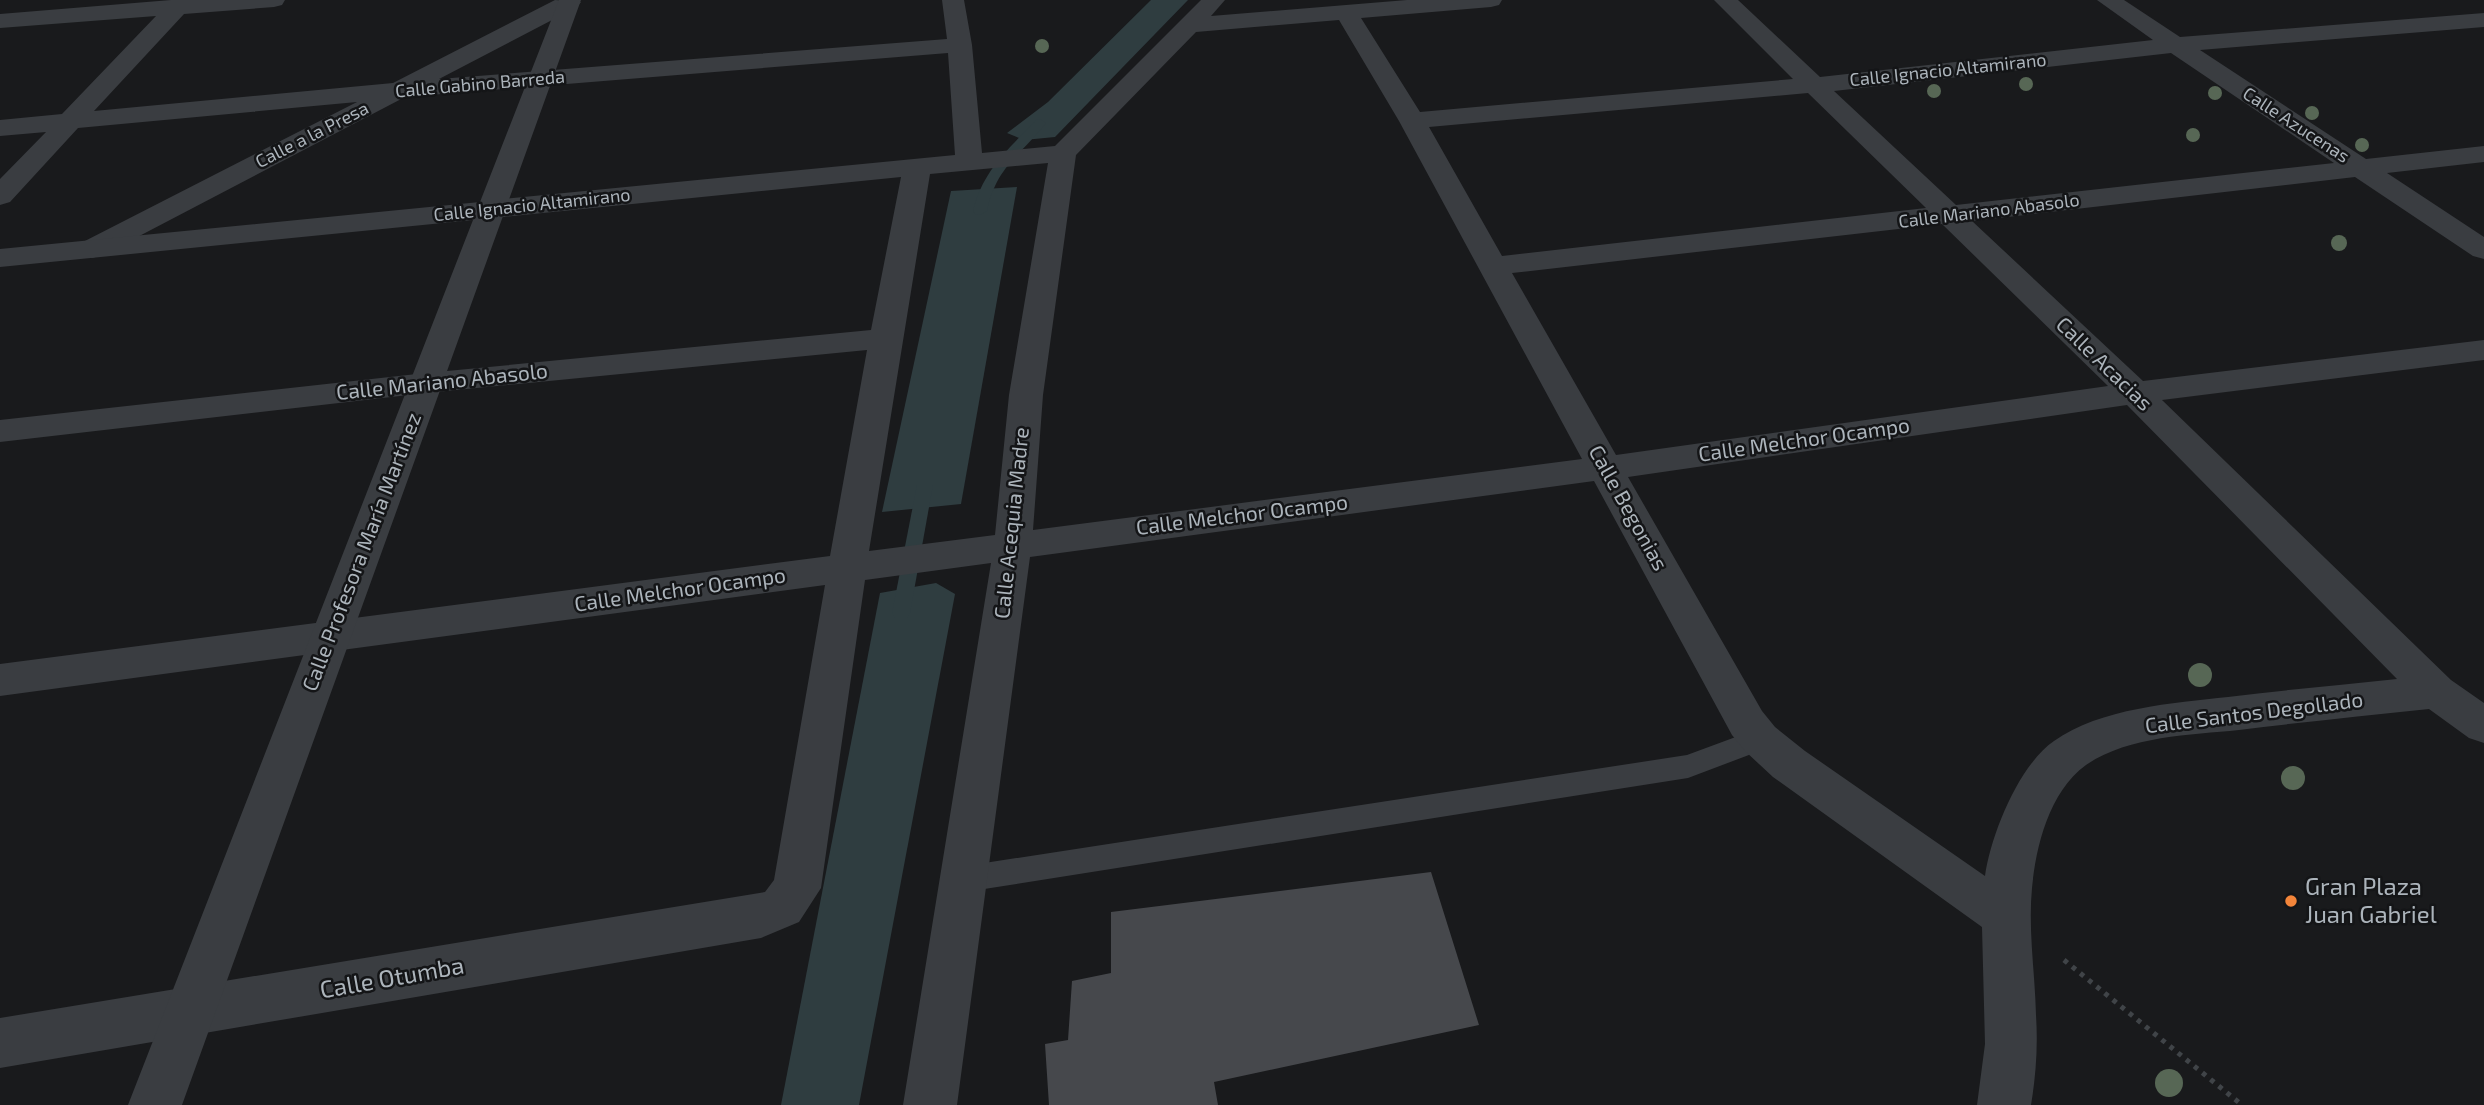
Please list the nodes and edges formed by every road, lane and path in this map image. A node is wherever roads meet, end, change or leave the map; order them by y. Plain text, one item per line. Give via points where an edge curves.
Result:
1 (274, 0) edge
2 (953, 0) edge
3 (1491, 0) edge
4 (1725, 0) edge
5 (2108, 0) edge
6 (569, 1) edge
7 (181, 4) edge
8 (1201, 12) edge
9 (1346, 12) junction
10 (2484, 20) edge
11 (0, 21) edge
12 (960, 45) junction
13 (2176, 46) junction
14 (541, 79) junction
15 (1816, 85) junction
16 (399, 90) junction
17 (1412, 121) junction
18 (71, 122) junction
19 (0, 128) edge
20 (1051, 154) junction
21 (2484, 154) edge
22 (978, 161) junction
23 (918, 167) junction
24 (2360, 167) junction
25 (0, 196) edge
26 (493, 209) junction
27 (1951, 215) junction
28 (92, 249) junction
29 (2484, 250) edge
30 (0, 258) edge
31 (1494, 266) junction
32 (884, 340) junction
33 (2484, 350) edge
34 (426, 383) junction
35 (2135, 393) junction
36 (0, 431) edge
37 (1605, 468) junction
38 (1013, 545) junction
39 (860, 566) junction
40 (330, 637) junction
41 (0, 680) edge
42 (2435, 692) junction
43 (2484, 726) edge
44 (1760, 739) junction
45 (965, 879) junction
46 (2006, 917) junction
47 (189, 1013) junction
48 (0, 1043) edge
49 (155, 1105) edge
50 (930, 1105) edge
51 (2004, 1105) edge
52 (2242, 1105) edge

1 - 7 street
2 - 12 street
3 - 9 street
4 - 15 street, Calle Acacias
5 - 13 street, Calle Azucenas
6 - 14 street, Calle Profesora María Martínez
6 - 16 street, Calle a la Presa
7 - 11 street
7 - 18 street
8 - 9 street
8 - 20 street
9 - 17 street, Calle Begonias
10 - 13 street, Calle Ignacio Altamirano
12 - 14 street, Calle Gabino Barreda
12 - 22 street
13 - 15 street, Calle Ignacio Altamirano
13 - 24 street, Calle Azucenas
14 - 16 street, Calle Gabino Barreda
14 - 26 street, Calle Profesora María Martínez
15 - 17 street, Calle Ignacio Altamirano
15 - 27 street, Calle Acacias
16 - 18 street, Calle Gabino Barreda
16 - 28 street, Calle a la Presa
17 - 31 street, Calle Begonias
18 - 19 street, Calle Gabino Barreda
18 - 25 street
20 - 22 street, Calle Ignacio Altamirano
20 - 38 street, Calle Acequia Madre
21 - 24 street, Calle Mariano Abasolo
22 - 23 street, Calle Ignacio Altamirano
23 - 26 street, Calle Ignacio Altamirano
23 - 32 street
24 - 27 street, Calle Mariano Abasolo
24 - 29 street, Calle Azucenas
26 - 28 street, Calle Ignacio Altamirano
26 - 34 street, Calle Profesora María Martínez
27 - 31 street, Calle Mariano Abasolo
27 - 35 street, Calle Acacias
28 - 30 street, Calle Ignacio Altamirano
31 - 37 street, Calle Begonias
32 - 34 street, Calle Mariano Abasolo
32 - 39 street
33 - 35 street, Calle Melchor Ocampo
34 - 36 street, Calle Mariano Abasolo
34 - 40 street, Calle Profesora María Martínez
35 - 37 street, Calle Melchor Ocampo
35 - 42 street, Calle Acacias
37 - 38 street, Calle Melchor Ocampo
37 - 44 street, Calle Begonias via 1746,723
38 - 39 street, Calle Melchor Ocampo
38 - 45 street, Calle Acequia Madre
39 - 40 street, Calle Melchor Ocampo
39 - 47 street, Calle Otumba via 797,888 782,907 761,916
40 - 41 street, Calle Melchor Ocampo
40 - 47 street, Calle Profesora María Martínez
42 - 43 street, Calle Acacias
42 - 46 street, Calle Santos Degollado via 2149,724 2102,737 2069,753 2049,775 2026,818 2011,862
44 - 45 lane via 1688,766
44 - 46 street, Calle Begonias via 1836,799
45 - 50 street, Calle Acequia Madre
46 - 51 street, Calle Santos Degollado via 2011,1078
46 - 52 path
47 - 48 street, Calle Otumba
47 - 49 street, Calle Profesora María Martínez

